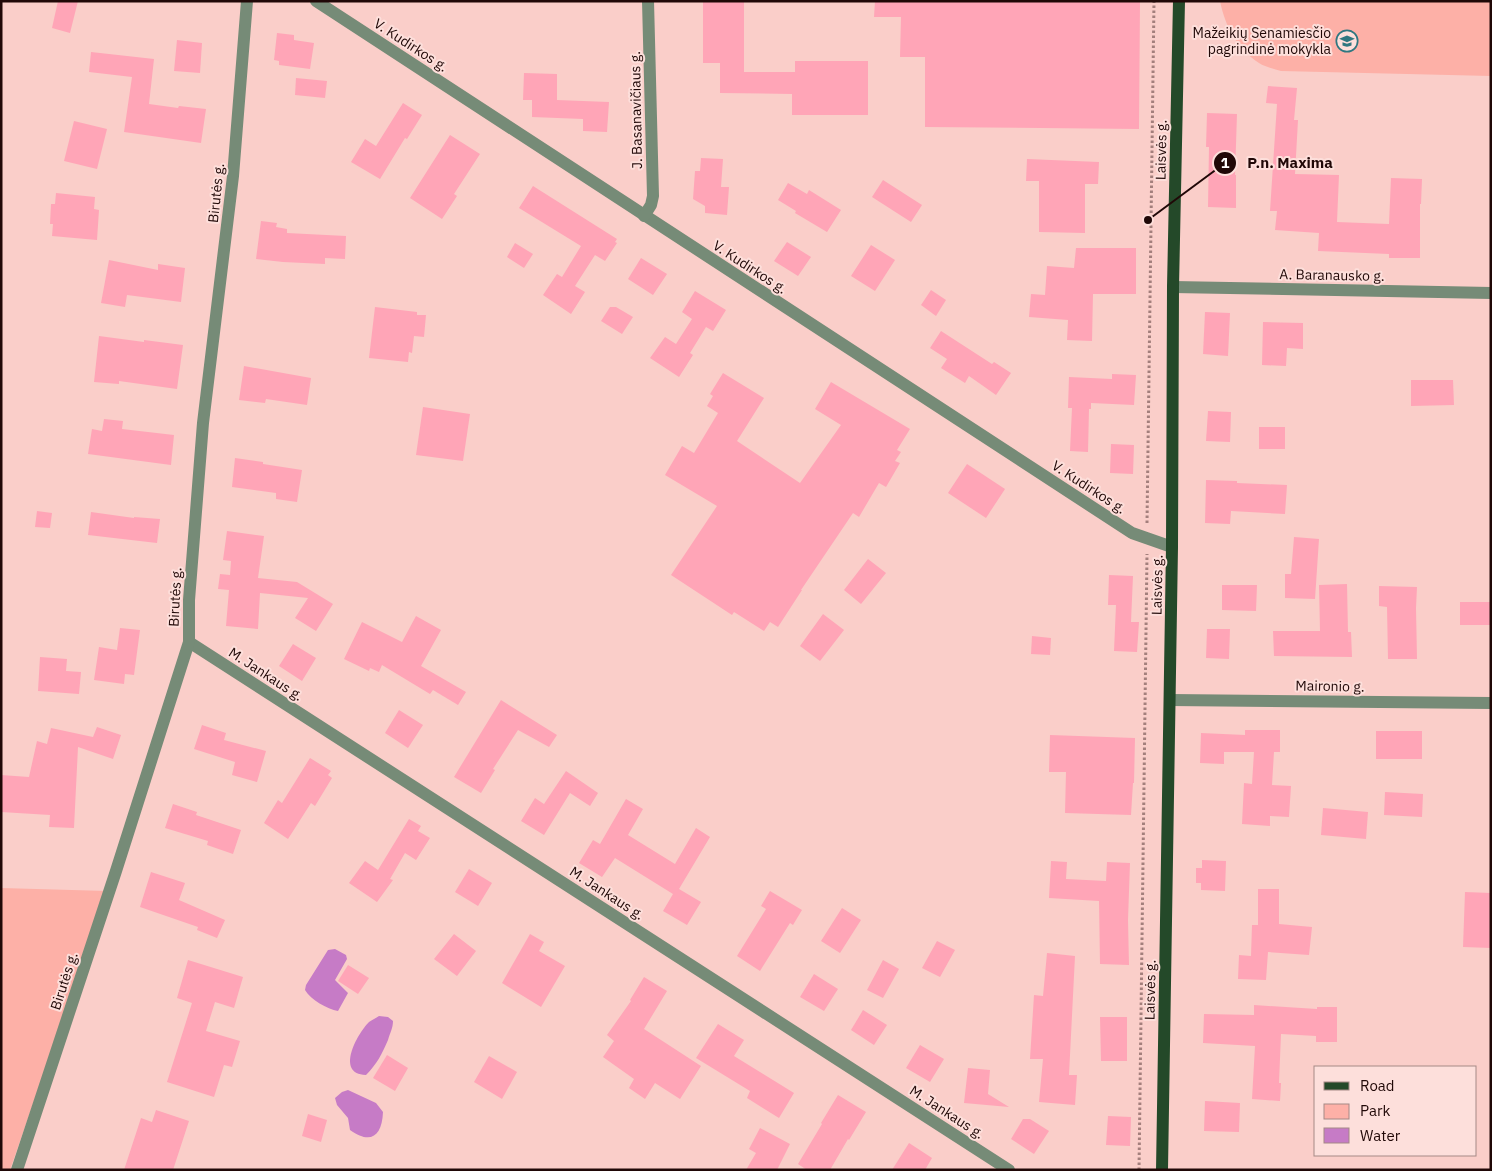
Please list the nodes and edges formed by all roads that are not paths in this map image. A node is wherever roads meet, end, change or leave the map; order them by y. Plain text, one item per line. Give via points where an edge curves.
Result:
1 (247, 1) edge
2 (316, 1) edge
3 (648, 1) edge
4 (1178, 1) edge
5 (644, 216) junction
6 (1173, 287) junction
7 (1491, 293) edge
8 (1172, 547) junction
9 (189, 642) junction
10 (1170, 700) junction
11 (1491, 703) edge
12 (17, 1170) edge
13 (1009, 1170) edge
14 (1162, 1170) edge

1 - 9 street, Birutės g. via 233,176 203,423 189,600
2 - 5 street, V. Kudirkos g.
3 - 5 street, J. Basanavičiaus g. via 653,196
4 - 6 main road, Laisvės g.
5 - 8 street, V. Kudirkos g. via 1132,533
6 - 7 street, A. Baranausko g.
6 - 8 main road, Laisvės g.
8 - 10 main road, Laisvės g.
9 - 12 street, Birutės g.
9 - 13 street, M. Jankaus g.
10 - 11 street, Maironio g.
10 - 14 main road, Laisvės g.

